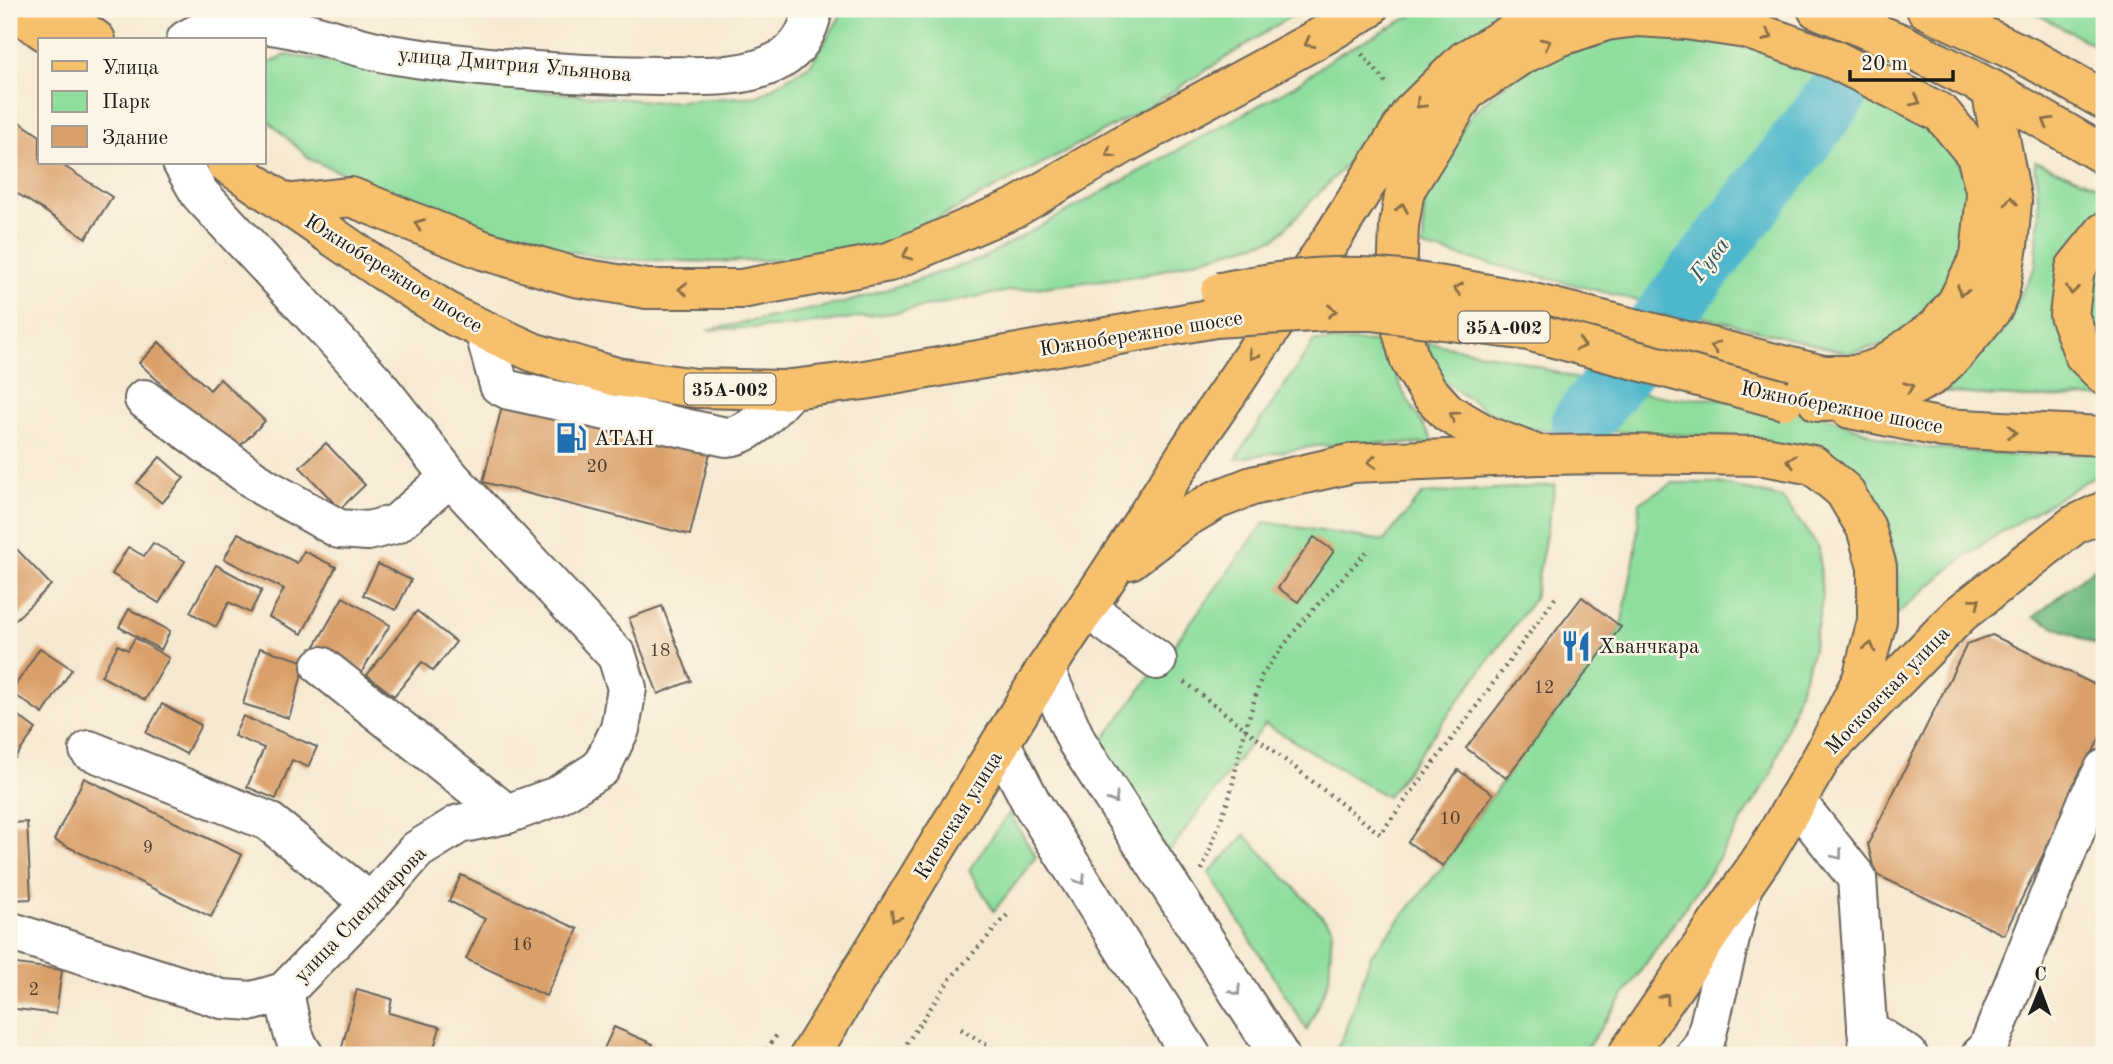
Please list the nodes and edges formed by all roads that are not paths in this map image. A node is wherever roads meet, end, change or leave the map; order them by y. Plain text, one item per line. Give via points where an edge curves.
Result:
1 (13, 9) edge
2 (52, 9) edge
3 (813, 9) edge
4 (1368, 9) edge
5 (1555, 9) edge
6 (1817, 9) edge
7 (1926, 9) edge
8 (54, 38) edge
9 (93, 38) edge
10 (190, 38) edge
11 (1991, 89) junction
12 (2104, 100) edge
13 (2104, 155) edge
14 (266, 161) edge
15 (228, 164) edge
16 (191, 178) edge
17 (302, 201) junction
18 (2104, 232) edge
19 (1218, 305) junction
20 (2104, 374) edge
21 (1809, 392) junction
22 (145, 399) dead end
23 (2104, 436) edge
24 (1538, 454) junction
25 (450, 477) junction
26 (2104, 511) edge
27 (1108, 576) junction
28 (1087, 608) junction
29 (1157, 660) road end
30 (321, 666) dead end
31 (1045, 670) junction
32 (1001, 744) junction
33 (89, 750) dead end
34 (1824, 754) junction
35 (2104, 769) edge
36 (1796, 801) junction
37 (2096, 805) edge
38 (507, 814) junction
39 (1742, 887) junction
40 (371, 903) junction
41 (9, 931) edge
42 (284, 992) junction
43 (1868, 1042) edge
44 (304, 1055) edge
45 (810, 1055) edge
46 (1191, 1055) edge
47 (1279, 1055) edge
48 (1627, 1055) edge
49 (1696, 1055) edge
50 (1908, 1055) edge
51 (1981, 1055) edge

1 - 8 main road
2 - 9 main road
3 - 10 street, улица Дмитрия Ульянова via 797,47 781,60 754,71 709,76 582,74 472,65 393,54 312,32 244,22 220,24
4 -> 17 main road, Южнобережное шоссе via 1015,208 889,262 741,289 647,289 575,277 482,250 351,197
5 -> 27 main road, Киевская улица via 1465,60 1411,113
6 - 11 main road via 1900,43
7 - 12 main road via 2030,58
13 -> 11 main road
21 -> 11 main road via 1864,401 1907,389 1932,376 1994,307 2012,202
14 - 17 main road, Южнобережное шоссе
15 - 17 main road, Южнобережное шоссе
16 - 17 street
16 - 25 street, улица Спендиарова via 374,381
17 - 19 main road, Южнобережное шоссе / 35А-002 via 373,240 458,297 536,331 698,368 795,369 878,360
17 - 19 main road, Южнобережное шоссе / 35А-002 via 393,277 456,317 535,353 616,377 696,388 791,389 865,380
18 -> 20 main road via 2075,268 2069,315 2084,355
19 -> 21 main road, Южнобережное шоссе / 35А-002, bridge via 1372,311 1515,329
21 -> 19 main road, Южнобережное шоссе / 35А-002, bridge via 1781,363 1428,283 1335,277 1280,281
21 -> 23 main road, Южнобережное шоссе via 1943,428
24 -> 21 main road via 1486,435 1448,414 1422,381 1410,361 1396,308 1399,226 1405,190 1465,92 1518,57 1606,21 1674,19 1746,29 1833,59 1941,114 1976,155 1986,194 1980,256 1958,302 1937,327 1881,367
22 - 25 street via 264,487 339,529 368,531 396,524
24 -> 27 main road via 1353,463 1252,486 1185,518
34 -> 24 main road via 1862,679 1877,621 1877,568 1866,528 1844,491 1813,465 1764,456
25 - 38 street, улица Спендиарова via 617,656 627,688 620,729 601,768 557,796
34 -> 26 main road, Московская улица via 1960,614 2074,525
27 - 28 main road, Киевская улица
28 - 29 street
28 - 31 main road, Киевская улица
30 - 38 street
31 - 32 main road, Киевская улица
31 -> 47 street via 1077,742
32 -> 45 main road, Киевская улица
32 -> 46 street via 1031,802
33 - 40 street via 268,821
34 - 36 main road, Московская улица
35 - 37 street
36 - 39 main road, Московская улица
36 -> 43 street via 1857,878
37 - 51 street
38 - 40 street, улица Спендиарова via 459,824 417,850
48 -> 39 main road, Московская улица
39 - 49 street via 1704,1042
40 - 42 street, улица Спендиарова
41 - 42 street, улица Спендиарова via 222,999 253,1000
42 - 44 street
43 - 50 street

